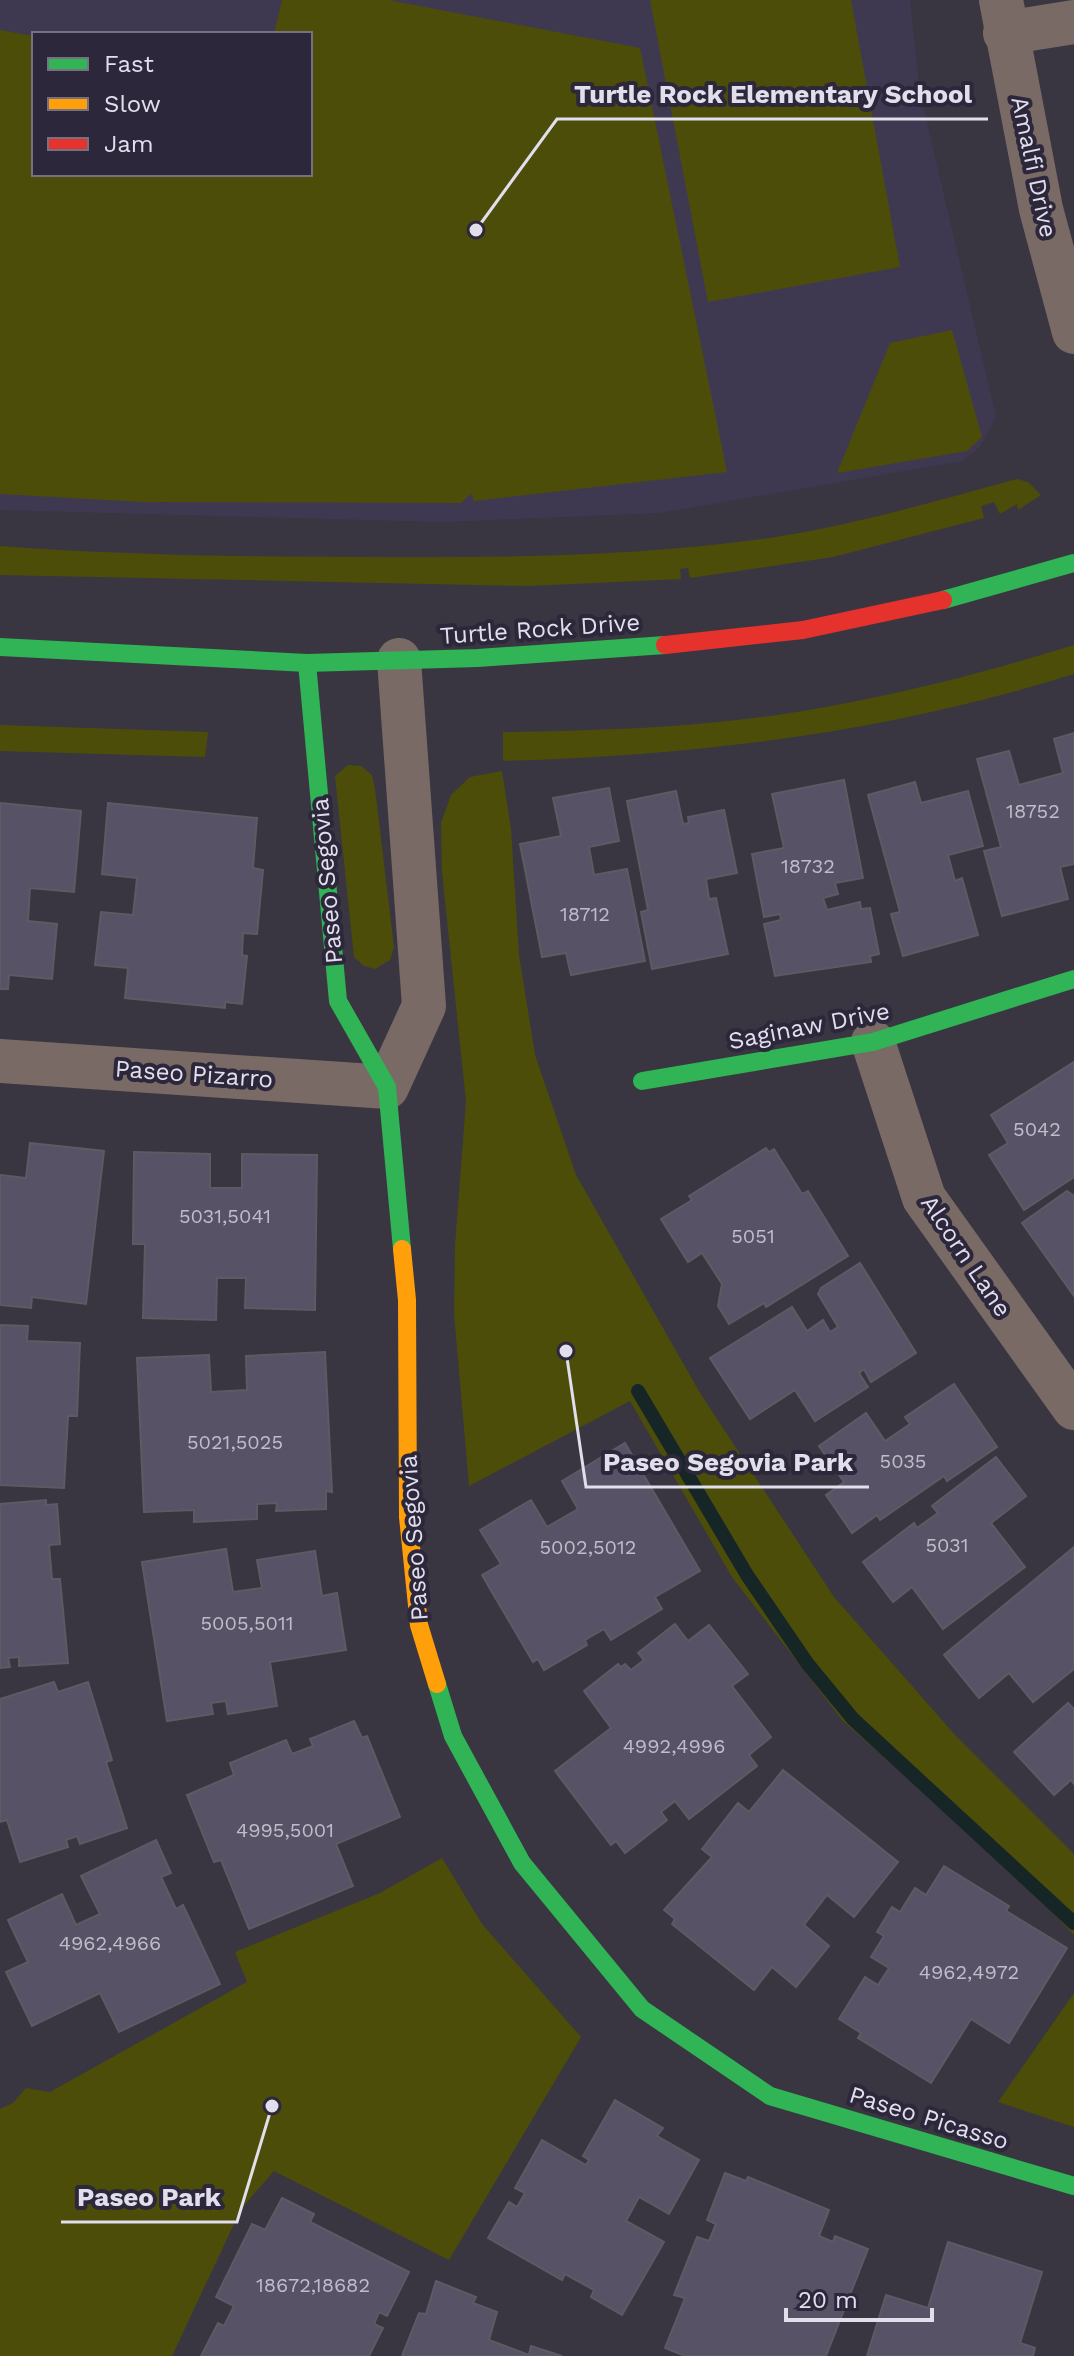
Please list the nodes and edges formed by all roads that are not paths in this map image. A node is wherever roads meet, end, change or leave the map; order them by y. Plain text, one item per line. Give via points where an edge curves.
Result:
1 (1003, 17) edge
2 (1074, 22) edge
3 (1074, 332) edge
4 (1074, 563) edge
5 (0, 647) edge
6 (399, 660) junction
7 (307, 663) junction
8 (1074, 979) edge
9 (873, 1042) junction
10 (0, 1061) edge
11 (642, 1081) dead end
12 (387, 1087) junction
13 (1074, 1408) edge
14 (770, 2096) joint
15 (1074, 2186) edge

1 - 2 street
1 - 3 street, Amalfi Drive via 1041,209
4 - 6 street, Turtle Rock Drive via 974,594 803,630 646,646
5 - 7 street, Turtle Rock Drive
6 - 7 street, Turtle Rock Drive
6 - 12 street, Paseo Segovia via 424,1006
7 - 12 street, Paseo Segovia via 338,1001
8 - 9 street, Saginaw Drive
9 - 11 street, Saginaw Drive
9 - 13 street, Alcorn Lane via 924,1198
10 - 12 street, Paseo Pizarro
12 - 14 street, Paseo Segovia via 407,1300 408,1517 417,1610 453,1736 522,1863 642,2009
14 - 15 street, Paseo Picasso

